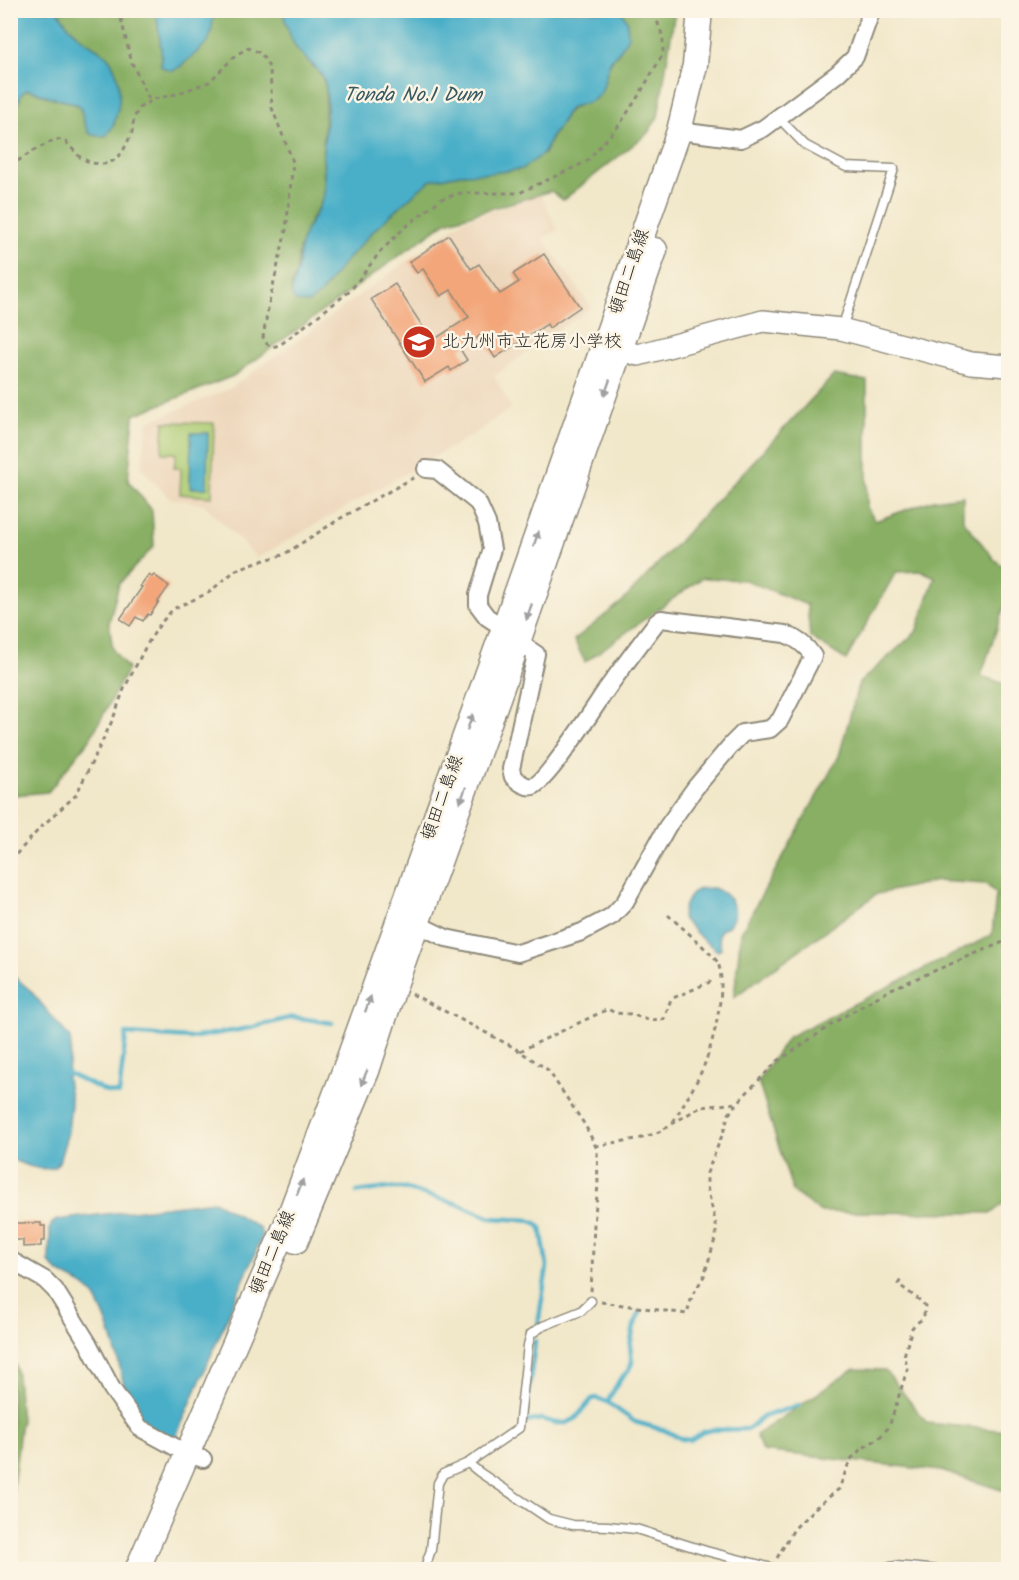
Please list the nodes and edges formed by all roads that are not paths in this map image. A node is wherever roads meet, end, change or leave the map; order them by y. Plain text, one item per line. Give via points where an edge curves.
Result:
1 (700, 10) edge
2 (717, 10) edge
3 (870, 10) edge
4 (779, 118) junction
5 (688, 132) junction
6 (841, 329) junction
7 (612, 347) junction
8 (1008, 366) edge
9 (426, 469) road end
10 (511, 635) junction
11 (417, 924) junction
12 (10, 1260) edge
13 (591, 1301) road end
14 (196, 1456) junction
15 (468, 1463) junction
16 (776, 1568) edge
17 (137, 1569) edge
18 (155, 1569) edge
19 (424, 1569) edge
20 (877, 1569) edge
21 (940, 1569) edge

1 - 5 main road, 頓田二島線
2 - 5 main road, 頓田二島線 via 711,65
3 - 4 street via 855,57
4 - 5 street via 741,139
4 - 6 lane via 805,146 846,166 894,170
5 - 7 main road, 頓田二島線
6 - 7 street via 762,321 638,355
6 - 8 street via 971,363
7 - 10 main road, 頓田二島線
9 - 10 street via 436,470 478,503 488,523 492,549 478,605
10 -> 11 main road, 頓田二島線
10 - 11 street via 536,654 511,769 513,777 527,787 540,783 661,619 785,634 807,647 813,656 780,720 770,729 743,733 732,744 667,827 626,902 612,916 582,932 519,952 446,938
14 -> 10 main road, 頓田二島線
11 -> 14 main road, 頓田二島線 via 367,1071
12 - 14 street via 55,1290 112,1389 140,1428
13 - 15 lane via 581,1311 531,1334 519,1428
14 - 17 main road, 頓田二島線
14 - 18 main road, 頓田二島線
15 - 16 lane via 549,1520 636,1529
15 - 19 lane via 443,1474 438,1483
20 - 21 lane

